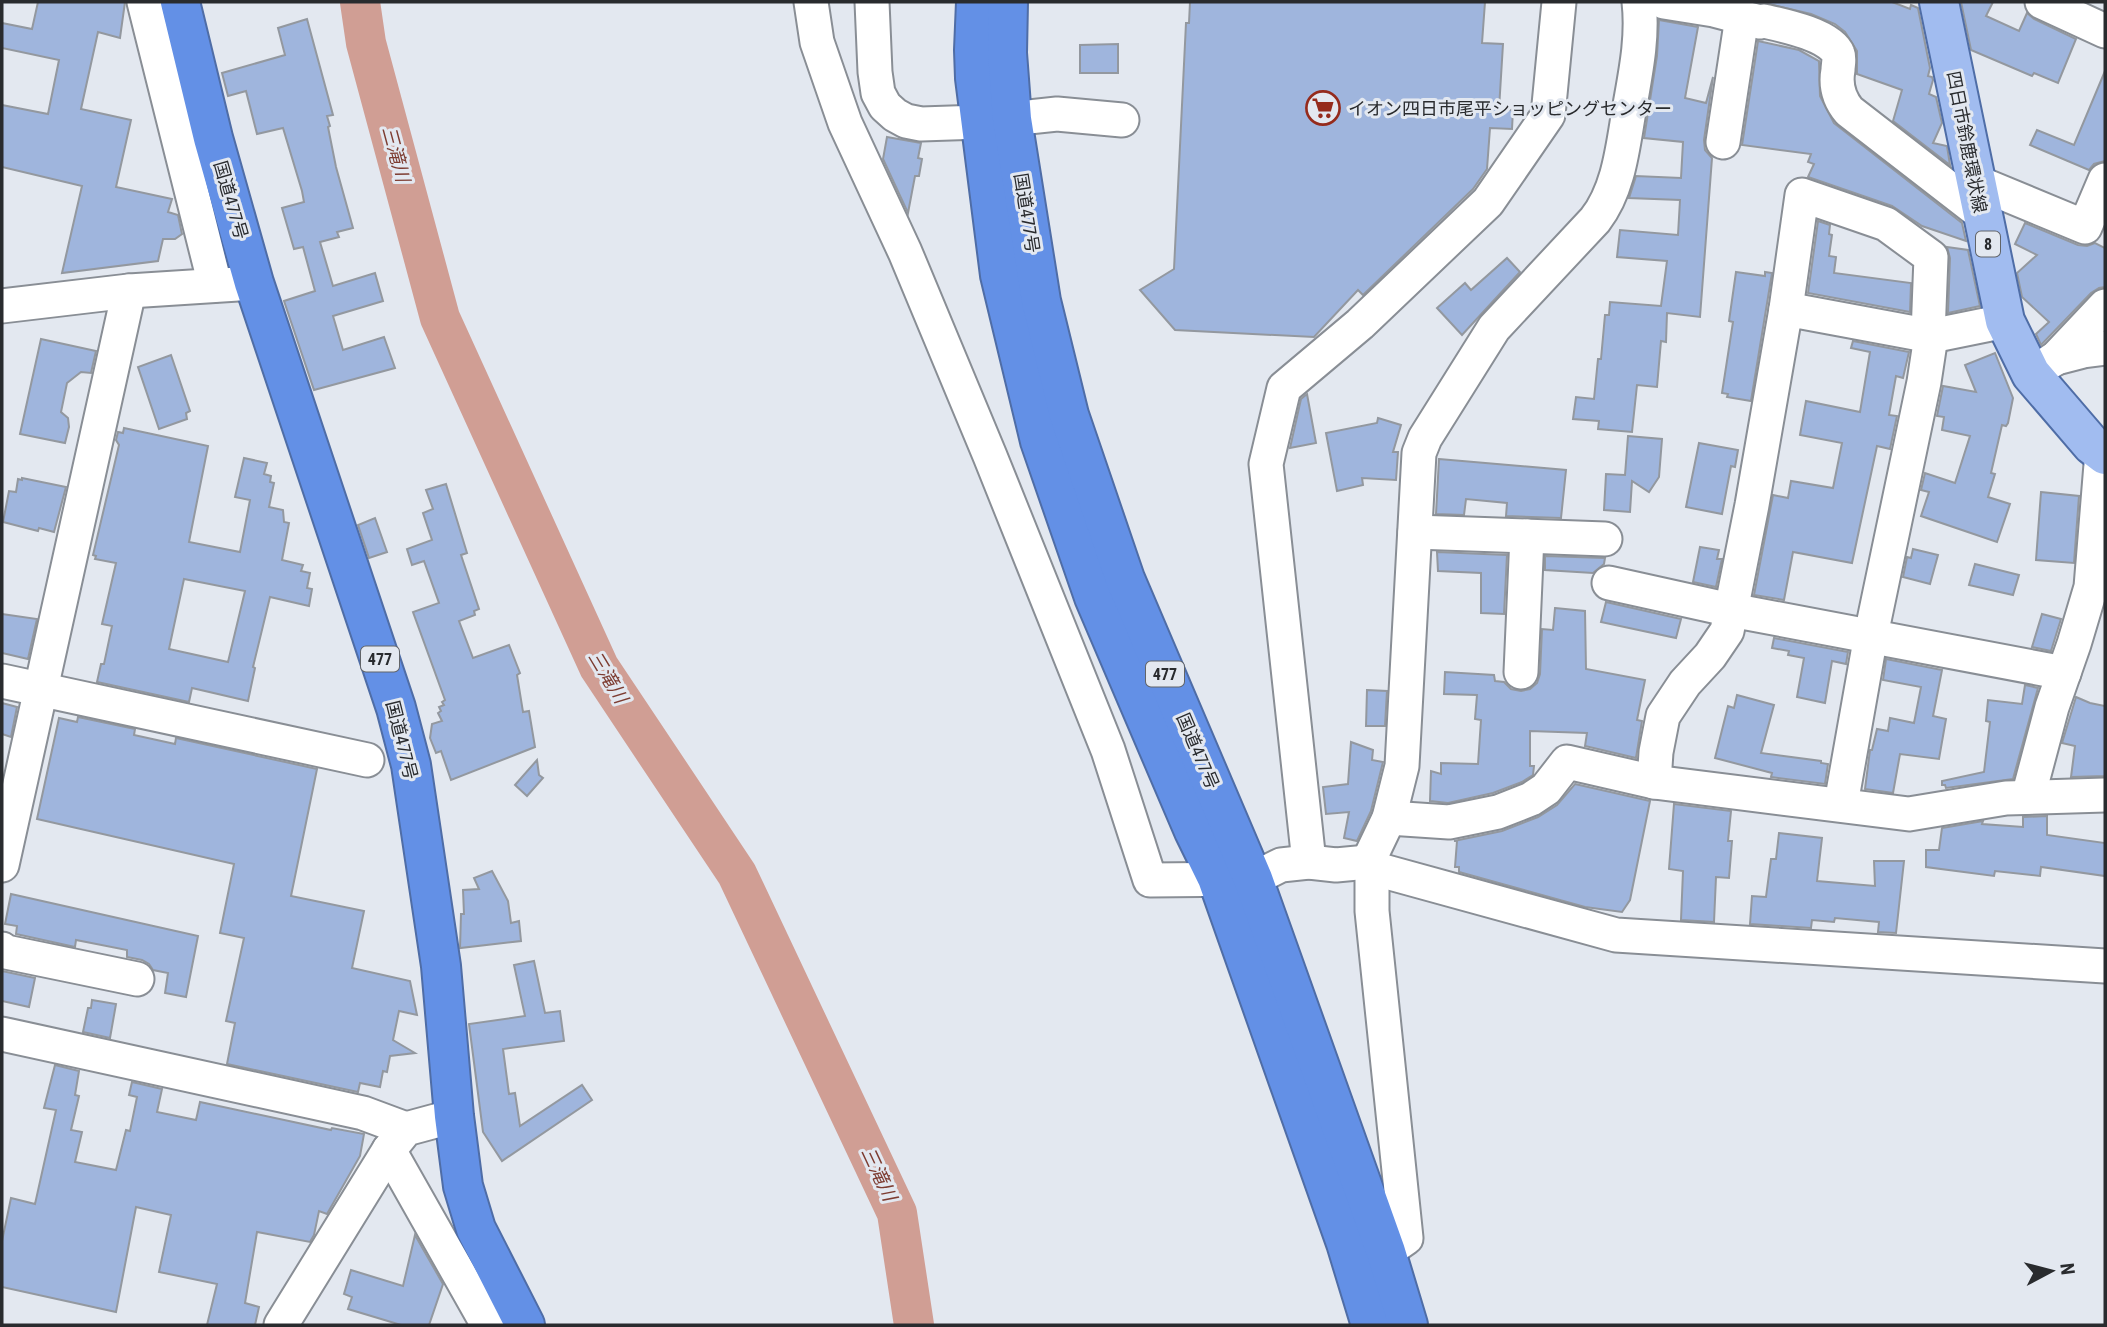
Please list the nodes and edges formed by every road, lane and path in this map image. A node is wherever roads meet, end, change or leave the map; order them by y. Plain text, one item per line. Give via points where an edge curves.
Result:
1 (144, 2) edge
2 (180, 2) edge
3 (811, 2) edge
4 (872, 2) edge
5 (976, 2) edge
6 (1009, 2) edge
7 (1559, 2) edge
8 (1639, 2) edge
9 (1664, 2) edge
10 (1939, 2) edge
11 (2042, 2) edge
12 (1723, 10) edge
13 (2105, 31) edge
14 (996, 120) junction
15 (1122, 120) dead end
16 (1723, 142) dead end
17 (2105, 180) edge
18 (1978, 197) junction
19 (254, 283) junction
20 (215, 285) junction
21 (129, 291) junction
22 (2, 306) edge
23 (2105, 306) edge
24 (1786, 310) junction
25 (2005, 321) junction
26 (1929, 336) junction
27 (2105, 348) edge
28 (2044, 366) junction
29 (2104, 454) edge
30 (1415, 531) junction
31 (1527, 536) junction
32 (1605, 539) dead end
33 (1609, 583) dead end
34 (2098, 590) edge
35 (1731, 610) junction
36 (1871, 635) junction
37 (1521, 672) dead end
38 (2064, 673) junction
39 (2, 681) edge
40 (39, 689) junction
41 (367, 760) dead end
42 (1654, 782) junction
43 (2105, 794) edge
44 (2028, 797) junction
45 (1841, 804) junction
46 (1389, 818) junction
47 (1309, 862) junction
48 (2, 865) edge
49 (1370, 865) junction
50 (1235, 878) junction
51 (2, 949) edge
52 (2105, 966) edge
53 (137, 979) dead end
54 (2, 1034) edge
55 (454, 1116) junction
56 (398, 1139) junction
57 (1386, 1252) junction
58 (281, 1325) edge
59 (488, 1325) edge
60 (525, 1325) edge
61 (1371, 1325) edge
62 (1408, 1325) edge

1 - 20 street
2 - 19 highway, 国道477号 / 477
3 - 50 street via 817,42 845,123 905,252 1011,507 1108,750 1150,880
4 - 14 street via 878,93 894,115 921,124
5 - 14 highway, 国道477号 / 477 via 974,50
6 - 14 highway, 国道477号 / 477 via 1007,53
7 - 47 street via 1548,115 1488,202 1360,324 1284,388 1266,464
8 - 30 street via 1638,59 1619,167 1607,202 1494,328 1425,438 1419,453
9 - 12 street
10 - 18 main road, 四日市鈴鹿環状線 / 8
11 - 13 street
12 - 16 street
12 - 18 street via 1802,30 1837,50 1836,81 1849,111
14 - 15 street via 1057,114
14 - 50 highway, 国道477号 / 477 via 1000,275 1040,441 1094,597 1194,831
17 - 18 street via 2085,227
18 - 25 main road, 四日市鈴鹿環状線 / 8
19 - 20 street
19 - 55 highway, 国道477号 / 477 via 411,765 441,966
20 - 21 street
21 - 22 street
21 - 40 street
23 - 28 street
24 - 26 street
24 - 26 street via 1802,195 1886,224 1931,257
24 - 35 street
25 - 26 street
25 - 28 main road, 四日市鈴鹿環状線 / 8
26 - 36 street via 1924,382
27 - 28 street
28 - 29 main road, 四日市鈴鹿環状線 / 8 via 2092,445
29 - 34 street
30 - 31 street
30 - 46 street via 1402,766
31 - 32 street
31 - 37 street
33 - 35 street
34 - 38 street
35 - 36 street
35 - 42 street via 1727,631 1664,716
36 - 38 street
36 - 45 street
38 - 44 street
39 - 40 street
40 - 41 street
40 - 48 street
42 - 45 street
42 - 46 street via 1567,762 1546,789 1498,812 1449,822
43 - 44 street
44 - 45 street via 1909,814
46 - 49 street
47 - 49 street
47 - 50 street
49 - 52 street via 1616,935
49 - 57 street via 1406,1238
50 - 57 highway, 国道477号 / 477
50 - 61 highway, 国道477号 / 477
51 - 53 street
54 - 56 street via 363,1113
55 - 56 street
55 - 60 highway, 国道477号 / 477 via 463,1186 476,1229
56 - 58 street
56 - 59 street
57 - 62 highway, 国道477号 / 477

